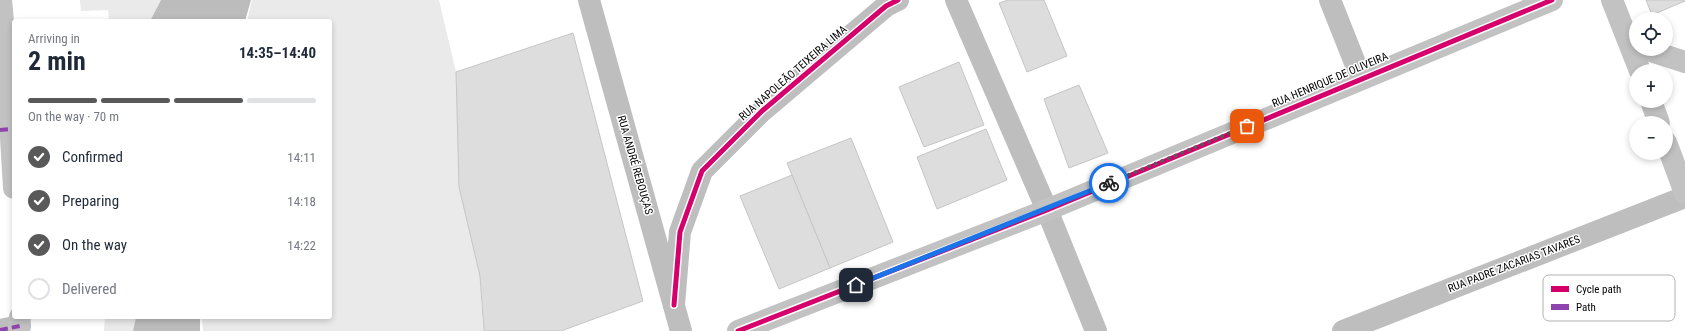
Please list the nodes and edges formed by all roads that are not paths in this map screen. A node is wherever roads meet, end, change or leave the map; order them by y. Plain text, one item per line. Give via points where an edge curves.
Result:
1 (1, 0) edge
2 (589, 0) edge
3 (956, 0) edge
4 (1330, 0) edge
5 (1552, 0) edge
6 (1612, 0) edge
7 (889, 2) edge
8 (1629, 32) edge
9 (3, 54) edge
10 (1666, 56) edge
11 (1685, 62) edge
12 (1361, 78) junction
13 (1673, 160) edge
14 (12, 164) edge
15 (1685, 193) edge
16 (1685, 197) edge
17 (1047, 210) junction
18 (674, 305) junction
19 (681, 331) edge
20 (738, 331) edge
21 (1096, 331) edge
22 (1343, 331) edge

1 - 9 street
2 - 18 street, RUA ANDRÉ REBOUÇAS
3 - 17 street
4 - 12 street
5 - 12 street, RUA HENRIQUE DE OLIVEIRA
6 - 8 street
7 - 18 street, RUA NAPOLEÃO TEIXEIRA LIMA via 762,111 702,171 680,232
9 - 14 street
10 - 11 street
12 - 17 street, RUA HENRIQUE DE OLIVEIRA
13 - 15 street
16 - 22 street, RUA PADRE ZACARIAS TAVARES
17 - 20 street, RUA HENRIQUE DE OLIVEIRA
17 - 21 street
18 - 19 street, RUA ANDRÉ REBOUÇAS

